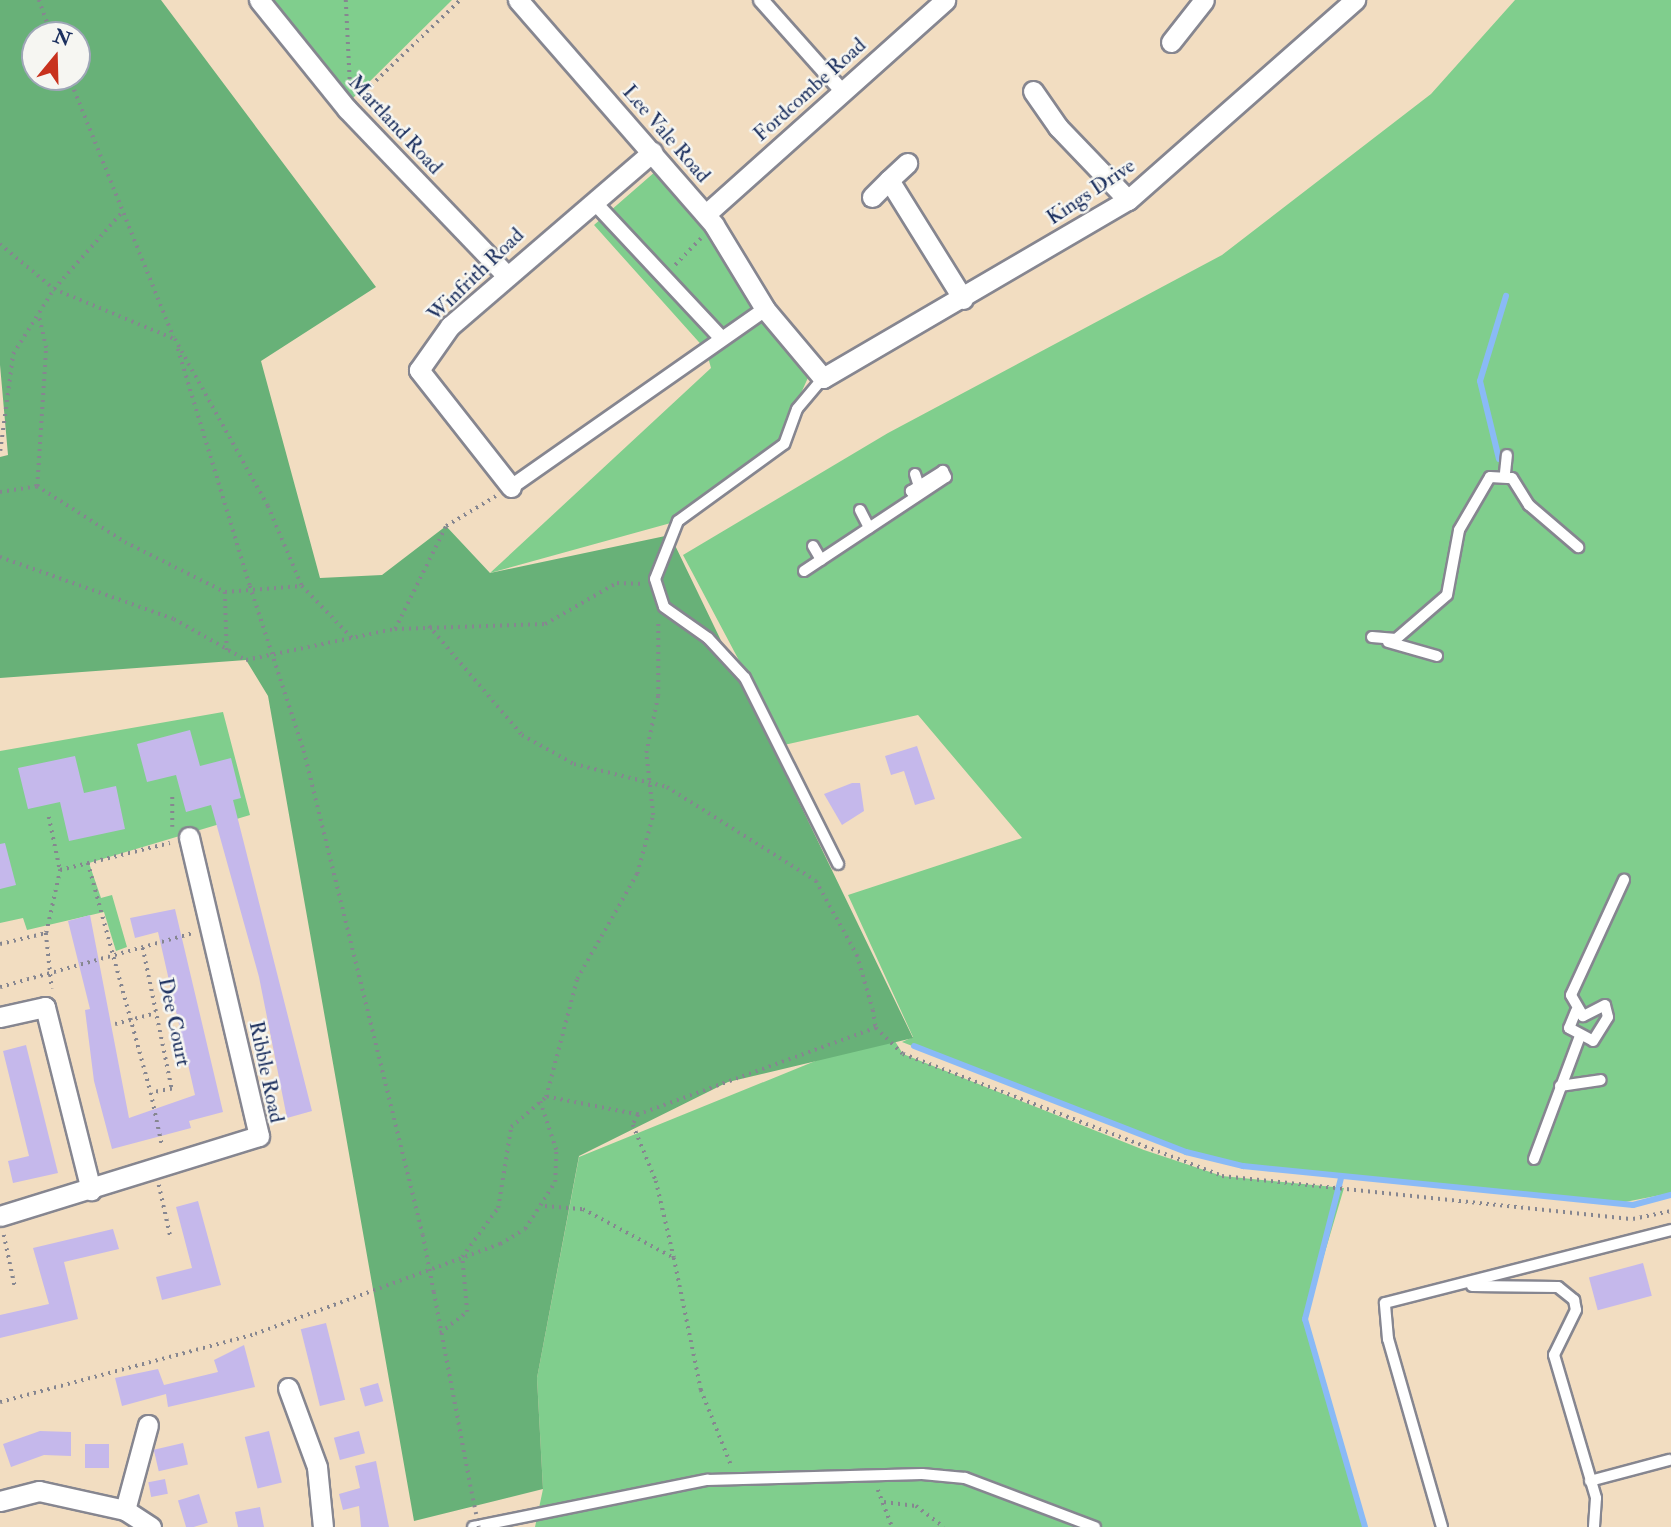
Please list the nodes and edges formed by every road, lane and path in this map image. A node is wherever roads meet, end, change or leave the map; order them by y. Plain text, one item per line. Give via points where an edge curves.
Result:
1 (38, 0) edge
2 (259, 0) edge
3 (346, 0) edge
4 (460, 0) edge
5 (518, 0) edge
6 (761, 0) edge
7 (945, 0) edge
8 (1205, 0) edge
9 (1354, 0) edge
10 (46, 21) edge
11 (1171, 42) dead end
12 (75, 91) edge
13 (1033, 91) dead end
14 (843, 92) junction
15 (347, 109) junction
16 (652, 152) junction
17 (906, 163) dead end
18 (889, 180) junction
19 (872, 197) dead end
20 (1128, 200) junction
21 (594, 202) junction
22 (123, 211) junction
23 (710, 220) junction
24 (0, 244) edge
25 (506, 275) junction
26 (663, 276) junction
27 (54, 289) junction
28 (963, 299) junction
29 (765, 309) junction
30 (38, 314) junction
31 (722, 339) junction
32 (175, 340) junction
33 (823, 378) junction
34 (0, 451) edge
35 (1507, 455) dead end
36 (1505, 473) junction
37 (915, 474) dead end
38 (37, 486) junction
39 (919, 486) junction
40 (511, 488) junction
41 (0, 492) edge
42 (915, 497) junction
43 (860, 510) dead end
44 (869, 528) junction
45 (813, 546) dead end
46 (1577, 547) dead end
47 (0, 557) edge
48 (821, 560) junction
49 (804, 571) dead end
50 (656, 584) junction
51 (250, 586) junction
52 (302, 586) junction
53 (225, 592) junction
54 (429, 626) junction
55 (395, 628) junction
56 (1372, 637) dead end
57 (355, 641) junction
58 (1386, 641) junction
59 (227, 654) junction
60 (1437, 656) dead end
61 (649, 783) junction
62 (172, 797) dead end
63 (50, 817) dead end
64 (189, 837) joint
65 (168, 843) junction
66 (89, 863) junction
67 (838, 864) dead end
68 (60, 870) junction
69 (1624, 880) dead end
70 (211, 928) junction
71 (46, 933) junction
72 (0, 944) edge
73 (143, 948) junction
74 (114, 956) junction
75 (54, 972) junction
76 (0, 987) edge
77 (45, 1007) junction
78 (1576, 1011) junction
79 (156, 1013) junction
80 (0, 1017) edge
81 (131, 1020) junction
82 (115, 1024) dead end
83 (876, 1028) junction
84 (1580, 1036) junction
85 (1601, 1080) dead end
86 (1560, 1086) junction
87 (150, 1093) junction
88 (546, 1097) junction
89 (540, 1102) junction
90 (638, 1115) junction
91 (1534, 1159) dead end
92 (161, 1168) junction
93 (91, 1190) junction
94 (545, 1206) junction
95 (1671, 1211) edge
96 (0, 1216) edge
97 (1671, 1230) edge
98 (171, 1239) dead end
99 (462, 1257) junction
100 (674, 1258) junction
101 (1456, 1286) junction
102 (15, 1287) dead end
103 (440, 1333) junction
104 (288, 1388) dead end
105 (0, 1402) edge
106 (148, 1425) dead end
107 (1669, 1460) dead end
108 (870, 1475) junction
109 (738, 1479) junction
110 (1590, 1481) junction
111 (0, 1501) edge
112 (884, 1502) junction
113 (125, 1510) junction
114 (150, 1527) edge
115 (323, 1527) edge
116 (473, 1527) edge
117 (479, 1527) edge
118 (892, 1527) edge
119 (944, 1527) edge
120 (1095, 1527) edge
121 (1442, 1527) edge
122 (1594, 1527) edge

1 - 10 path
2 - 15 street, Martland Road
3 - 15 path via 352,63
4 - 15 path
5 - 16 street, Lee Vale Road
6 - 14 street
7 - 14 street, Fordcombe Road
8 - 11 street
9 - 20 street, Kings Drive
12 - 22 path
13 - 20 street via 1058,127
14 - 23 street, Fordcombe Road
15 - 25 street, Martland Road
16 - 21 street, Winfrith Road
16 - 23 street, Lee Vale Road
17 - 18 street
18 - 19 street
18 - 28 street
20 - 28 street, Kings Drive
21 - 25 street, Winfrith Road
21 - 26 street
22 - 27 path
22 - 32 path
23 - 26 path
23 - 29 street, Lee Vale Road
24 - 27 path
25 - 40 street, Winfrith Road via 450,326 419,370
26 - 31 street
27 - 30 path
27 - 32 path
28 - 33 street, Kings Drive
29 - 31 street
29 - 33 street, Lee Vale Road
30 - 34 path via 13,354
30 - 38 path via 46,348
31 - 40 street
32 - 51 path
32 - 52 path via 268,506
33 - 50 lane via 797,409 784,444 678,521 661,552
35 - 36 lane
36 - 46 lane via 1529,505
36 - 58 lane via 1490,477 1460,530 1447,595
37 - 39 lane
38 - 41 path
38 - 53 path via 125,542
39 - 42 lane via 911,491
39 - 42 lane via 943,471 946,477
40 - 55 path via 446,526
42 - 44 lane
43 - 44 lane
44 - 48 lane
45 - 48 lane
47 - 59 path via 174,619
48 - 49 lane
50 - 54 path via 617,583 545,624
50 - 61 path via 658,696 646,753
50 - 67 lane via 664,607 708,638 745,678
51 - 52 path
51 - 53 path
51 - 103 path, bridge via 304,751 423,1235
52 - 57 path
53 - 59 path
54 - 55 path
54 - 61 path via 522,735 574,764
55 - 57 path
56 - 58 lane
57 - 59 path via 246,660
58 - 60 lane
61 - 83 path via 727,820 816,881 857,955
61 - 88 path via 653,816 637,874 577,979
62 - 65 path
63 - 68 path
64 - 65 path
64 - 70 street, Ribble Road
65 - 66 path
66 - 68 path
66 - 74 path
68 - 71 path
69 - 78 lane via 1571,995
70 - 73 path
70 - 92 street, Ribble Road via 259,1136
71 - 72 path
71 - 75 path
73 - 74 path
73 - 79 path, Dee Court
74 - 75 path
74 - 81 path
75 - 76 path
75 - 77 path
77 - 80 street
77 - 93 street
78 - 84 lane via 1569,1028
78 - 84 lane via 1590,1015 1605,1005 1608,1017 1594,1030 1593,1041
79 - 81 path
79 - 87 path, Dee Court via 172,1089
81 - 82 path
81 - 87 path
83 - 90 path
83 - 95 path via 903,1054 1144,1150 1222,1176 1633,1219
84 - 86 lane
85 - 86 lane
86 - 91 lane
87 - 92 path
88 - 89 path
88 - 90 path
89 - 94 path via 556,1150 555,1182
89 - 99 path via 511,1127 498,1208
90 - 100 path via 633,1125 656,1181
92 - 93 street, Ribble Road
92 - 98 path
93 - 96 street, Ribble Road
94 - 99 path via 517,1234
94 - 100 path via 583,1209
96 - 102 path
97 - 101 lane
99 - 103 path via 467,1312
99 - 105 path via 255,1334
100 - 109 path via 701,1390
101 - 110 lane via 1558,1286 1574,1300 1576,1310 1554,1355
101 - 121 lane via 1385,1303 1383,1321
103 - 117 path, bridge
104 - 115 street via 317,1467
106 - 113 street
107 - 110 lane
108 - 109 lane
108 - 112 path
108 - 120 lane via 965,1478
109 - 116 lane via 632,1491
110 - 122 lane
111 - 113 street via 39,1492
112 - 118 path
112 - 119 path via 916,1506
113 - 114 street

